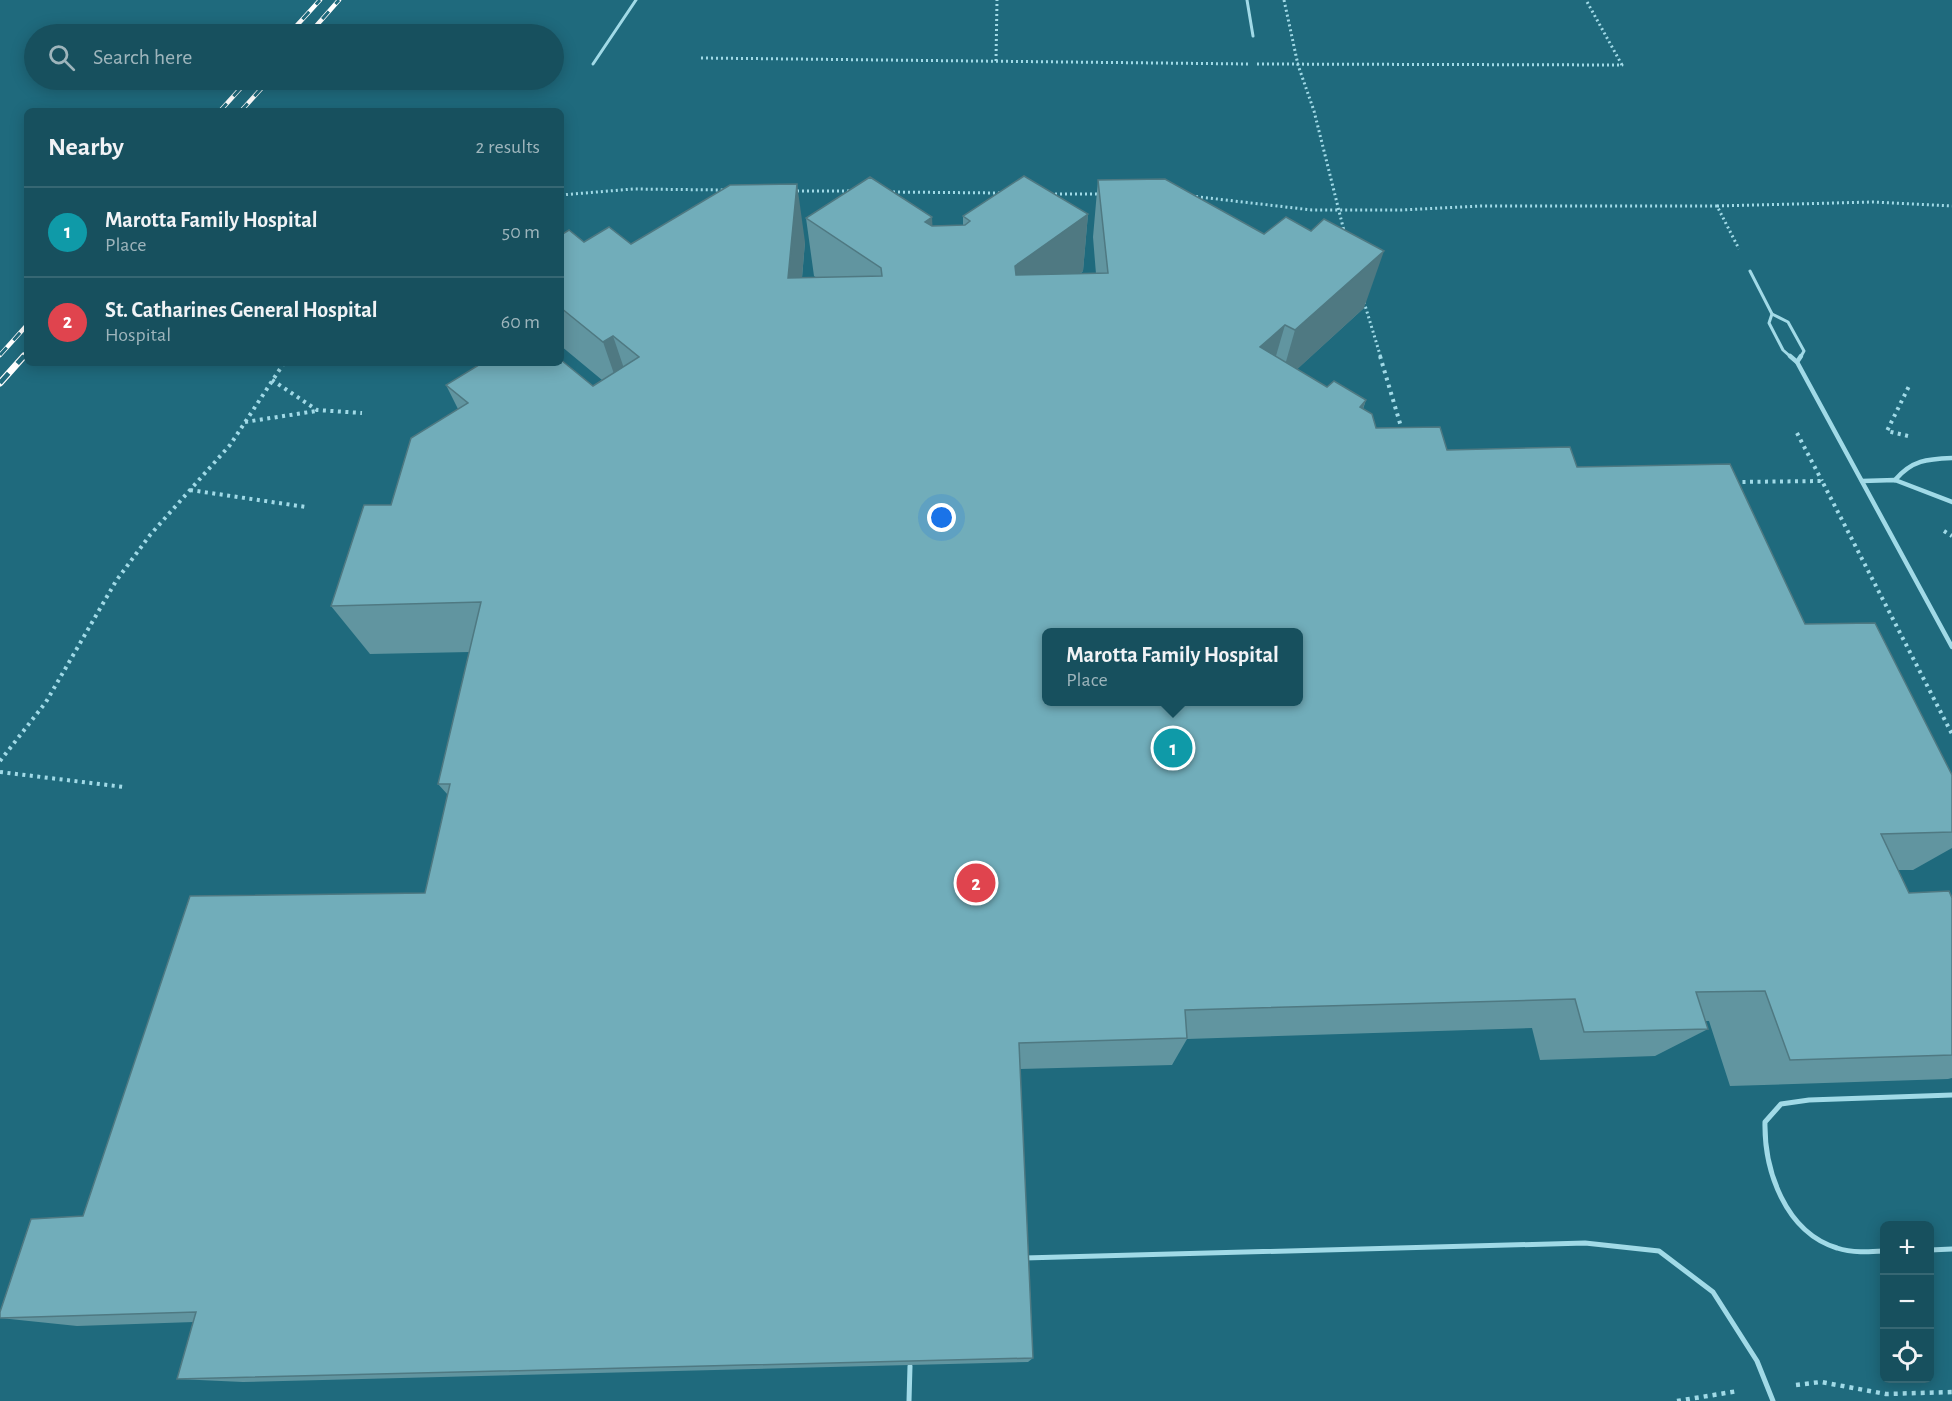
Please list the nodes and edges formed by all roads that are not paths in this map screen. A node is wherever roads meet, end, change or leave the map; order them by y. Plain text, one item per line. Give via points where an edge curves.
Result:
1 (636, 0) edge
2 (1246, 0) edge
3 (1253, 36) dead end
4 (593, 64) dead end
5 (1750, 271) road end
6 (1772, 314) junction
7 (1797, 362) junction
8 (1952, 458) edge
9 (1896, 480) junction
10 (1862, 481) junction
11 (1952, 501) edge
12 (1952, 647) edge
13 (1952, 1095) edge
14 (1952, 1249) edge
15 (1934, 1250) edge
16 (1880, 1251) edge
17 (1024, 1258) edge
18 (910, 1366) edge
19 (909, 1401) edge
20 (1773, 1401) edge

1 - 4 lane
2 - 3 lane
5 - 6 lane
6 - 7 lane via 1770,323 1783,351
6 - 7 lane via 1788,322 1804,351
7 - 10 lane
8 - 9 lane via 1917,459
9 - 10 lane
9 - 11 lane
10 - 12 lane
13 - 16 lane via 1781,1104 1765,1122 1766,1157 1778,1193 1804,1226 1830,1246
14 - 15 lane
17 - 20 lane via 1585,1243 1659,1251 1713,1292 1756,1361
18 - 19 lane

